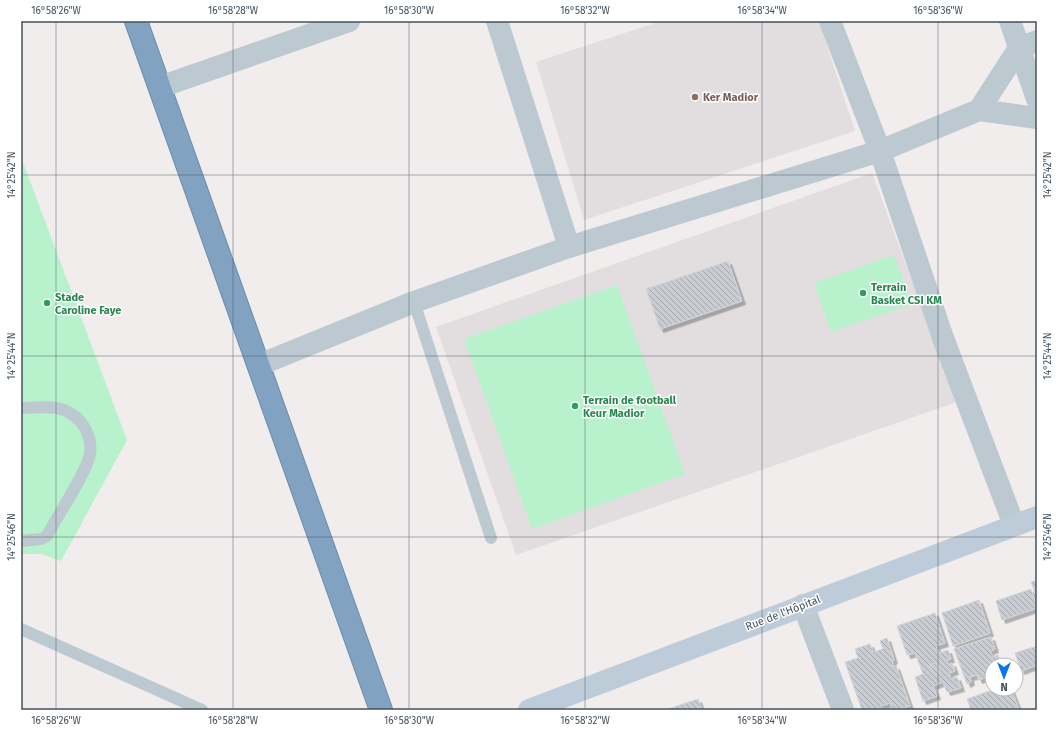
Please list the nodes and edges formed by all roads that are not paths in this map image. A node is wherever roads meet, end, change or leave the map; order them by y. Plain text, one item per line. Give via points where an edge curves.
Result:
1 (136, 21) edge
2 (349, 21) edge
3 (497, 21) edge
4 (830, 21) edge
5 (1010, 21) edge
6 (1028, 44) edge
7 (160, 87) junction
8 (1037, 98) edge
9 (979, 110) junction
10 (1037, 118) edge
11 (880, 151) junction
12 (568, 247) junction
13 (414, 302) junction
14 (259, 365) junction
15 (21, 408) edge
16 (1037, 517) edge
17 (1014, 525) junction
18 (491, 538) dead end
19 (21, 540) edge
20 (803, 605) junction
21 (21, 628) edge
22 (202, 710) edge
23 (380, 710) edge
24 (529, 710) edge
25 (843, 710) edge

1 - 7 highway
2 - 7 street
3 - 12 street
4 - 11 street
5 - 6 street
6 - 8 street
6 - 9 street
7 - 14 highway
9 - 10 street
9 - 11 street
11 - 12 street
11 - 17 street via 943,338
12 - 13 street
13 - 14 street
13 - 18 lane
14 - 23 highway
15 - 19 lane via 51,407 64,410 76,416 85,427 90,440 90,454 85,467 47,536 41,539
16 - 17 main road, Rue de l'Hôpital
17 - 20 main road, Rue de l'Hôpital
20 - 24 main road, Rue de l'Hôpital
20 - 25 street
21 - 22 lane

